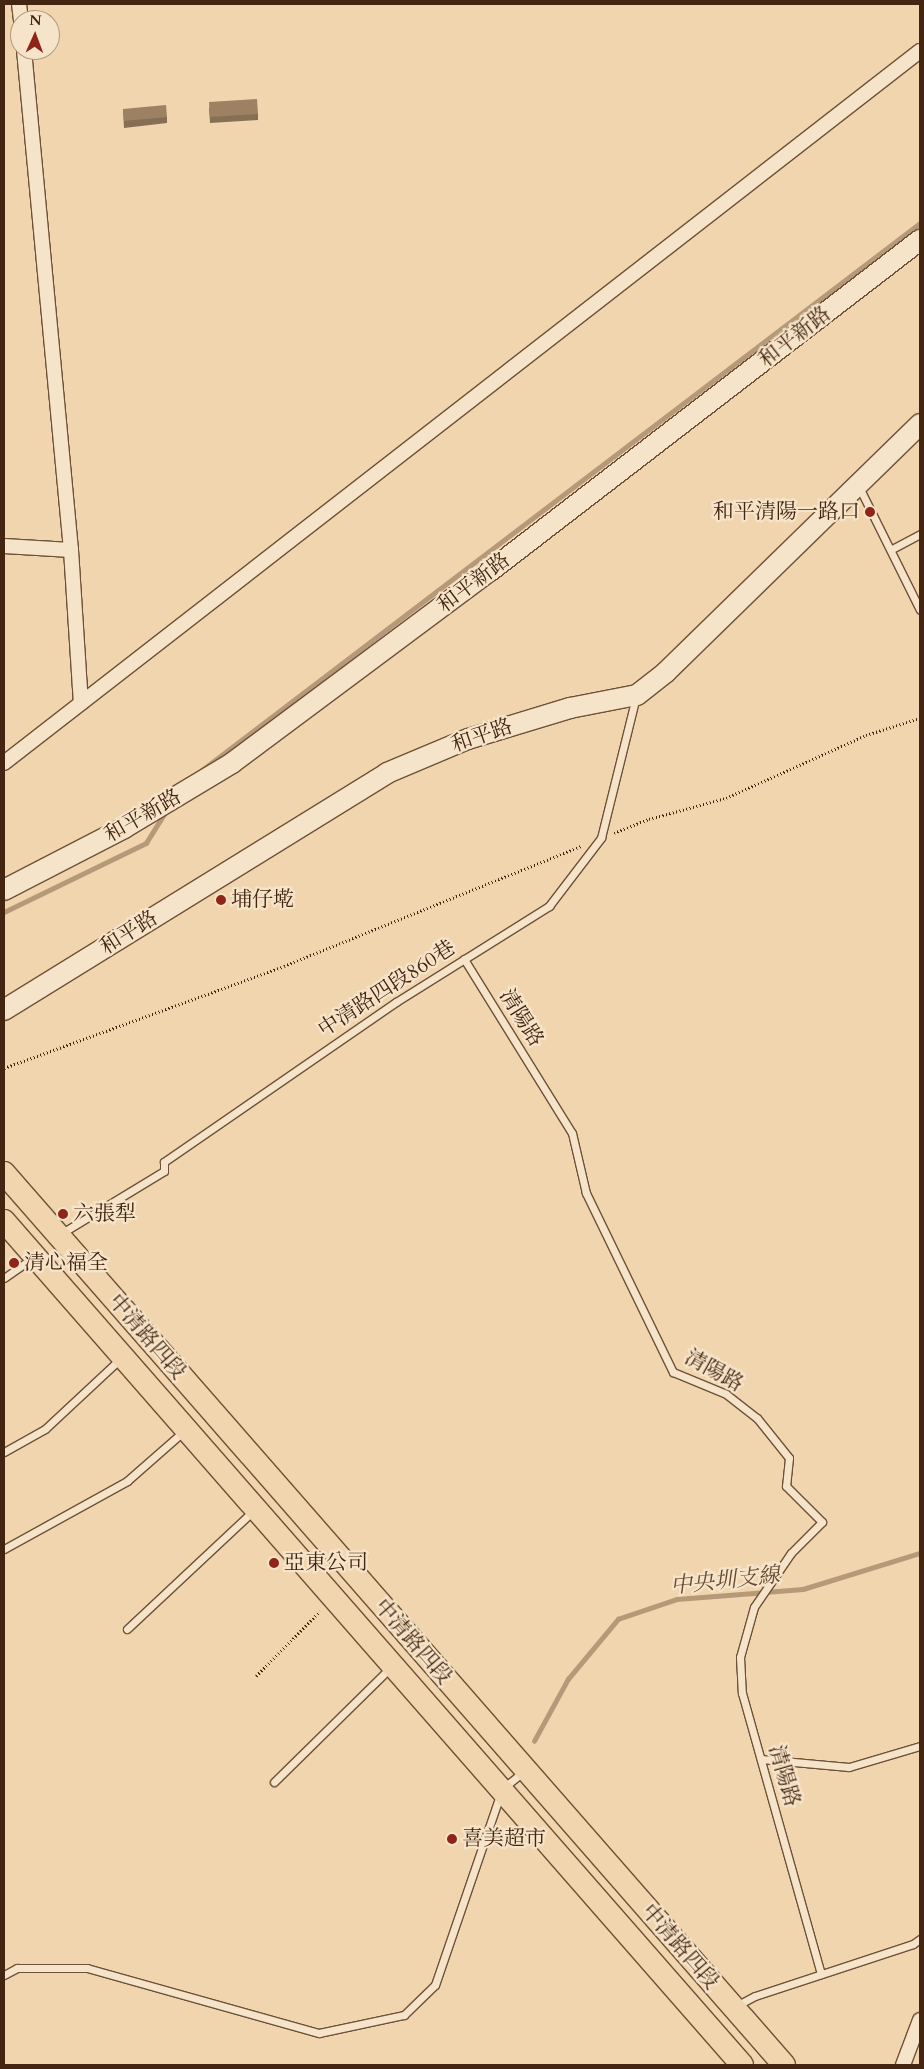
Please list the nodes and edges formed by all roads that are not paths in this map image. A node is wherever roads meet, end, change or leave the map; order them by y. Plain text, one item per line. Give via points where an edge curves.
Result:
1 (920, 51) edge
2 (25, 60) edge
3 (920, 240) edge
4 (920, 424) edge
5 (858, 484) junction
6 (920, 534) edge
7 (4, 546) edge
8 (892, 549) junction
9 (71, 550) junction
10 (920, 610) edge
11 (637, 695) junction
12 (81, 703) junction
13 (4, 763) edge
14 (4, 890) edge
15 (464, 959) junction
16 (4, 1010) edge
17 (4, 1173) edge
18 (4, 1221) edge
19 (58, 1235) junction
20 (35, 1256) junction
21 (4, 1278) edge
22 (118, 1304) junction
23 (95, 1325) junction
24 (123, 1356) junction
25 (187, 1429) junction
26 (4, 1452) edge
27 (256, 1508) junction
28 (4, 1549) edge
29 (127, 1629) dead end
30 (394, 1665) junction
31 (920, 1746) edge
32 (761, 1759) junction
33 (526, 1770) junction
34 (274, 1782) dead end
35 (502, 1788) junction
36 (920, 1939) edge
37 (821, 1974) junction
38 (4, 1975) edge
39 (733, 2007) junction
40 (920, 2020) edge
41 (742, 2065) edge
42 (784, 2065) edge
43 (903, 2065) edge

1 - 12 street
2 - 9 street
3 - 14 street, 和平新路 via 490,571 232,763 124,828
4 - 5 street, 和平路
5 - 8 lane
5 - 11 street, 和平路 via 666,672
6 - 8 lane
7 - 9 street
8 - 10 lane
9 - 12 street
11 - 15 lane, 中清路四段860巷 via 601,838 549,906
11 - 16 street, 和平路 via 570,708 468,739 387,773
12 - 13 street
15 - 19 lane, 中清路四段860巷 via 164,1162 164,1172
15 - 32 lane, 清陽路 via 572,1134 586,1193 673,1372 726,1394 756,1418 789,1458 786,1486 822,1522 791,1553 754,1608 740,1657 742,1693
17 - 19 main road, 中清路四段
18 - 20 main road, 中清路四段
19 - 22 main road, 中清路四段
20 - 21 lane
20 - 23 main road, 中清路四段
22 - 23 main road
22 - 33 main road, 中清路四段
23 - 24 main road, 中清路四段
24 - 25 main road, 中清路四段
24 - 26 lane via 45,1429
25 - 27 main road, 中清路四段
25 - 28 lane via 127,1481
27 - 29 lane
27 - 30 main road, 中清路四段
30 - 34 lane
30 - 35 main road, 中清路四段
31 - 32 lane via 849,1767
32 - 37 lane, 清陽路
33 - 35 lane
33 - 39 main road, 中清路四段
35 - 38 lane via 435,1985 404,2016 319,2033 87,1968 17,1968
35 - 41 main road, 中清路四段
36 - 37 lane
37 - 39 lane via 755,1996
39 - 42 main road, 中清路四段
40 - 43 street

